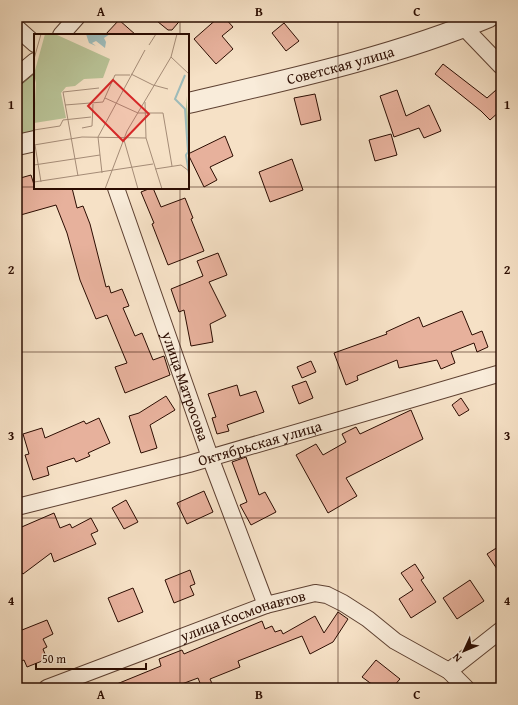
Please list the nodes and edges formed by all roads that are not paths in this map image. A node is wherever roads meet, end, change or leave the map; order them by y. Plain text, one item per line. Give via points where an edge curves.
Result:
1 (77, 17) edge
2 (489, 17) edge
3 (459, 22) edge
4 (17, 28) edge
5 (62, 34) edge
6 (34, 43) edge
7 (34, 62) edge
8 (501, 66) edge
9 (17, 76) edge
10 (189, 103) edge
11 (34, 141) edge
12 (17, 145) edge
13 (116, 189) edge
14 (501, 373) edge
15 (210, 457) junction
16 (17, 508) edge
17 (266, 605) junction
18 (501, 630) edge
19 (449, 672) junction
20 (47, 688) edge
21 (466, 688) edge

1 - 5 street
2 - 3 street, Советская улица
3 - 8 street
3 - 10 street, Советская улица via 386,54
4 - 6 street
7 - 9 street
11 - 12 street
13 - 15 street, улица Матросова
14 - 15 street, Октябрьская улица
15 - 16 street, Октябрьская улица
15 - 17 street, улица Матросова
17 - 19 street, улица Космонавтов via 315,593 327,595 368,619 395,641
17 - 20 street, улица Космонавтов
18 - 19 street
19 - 21 street, улица Космонавтов

